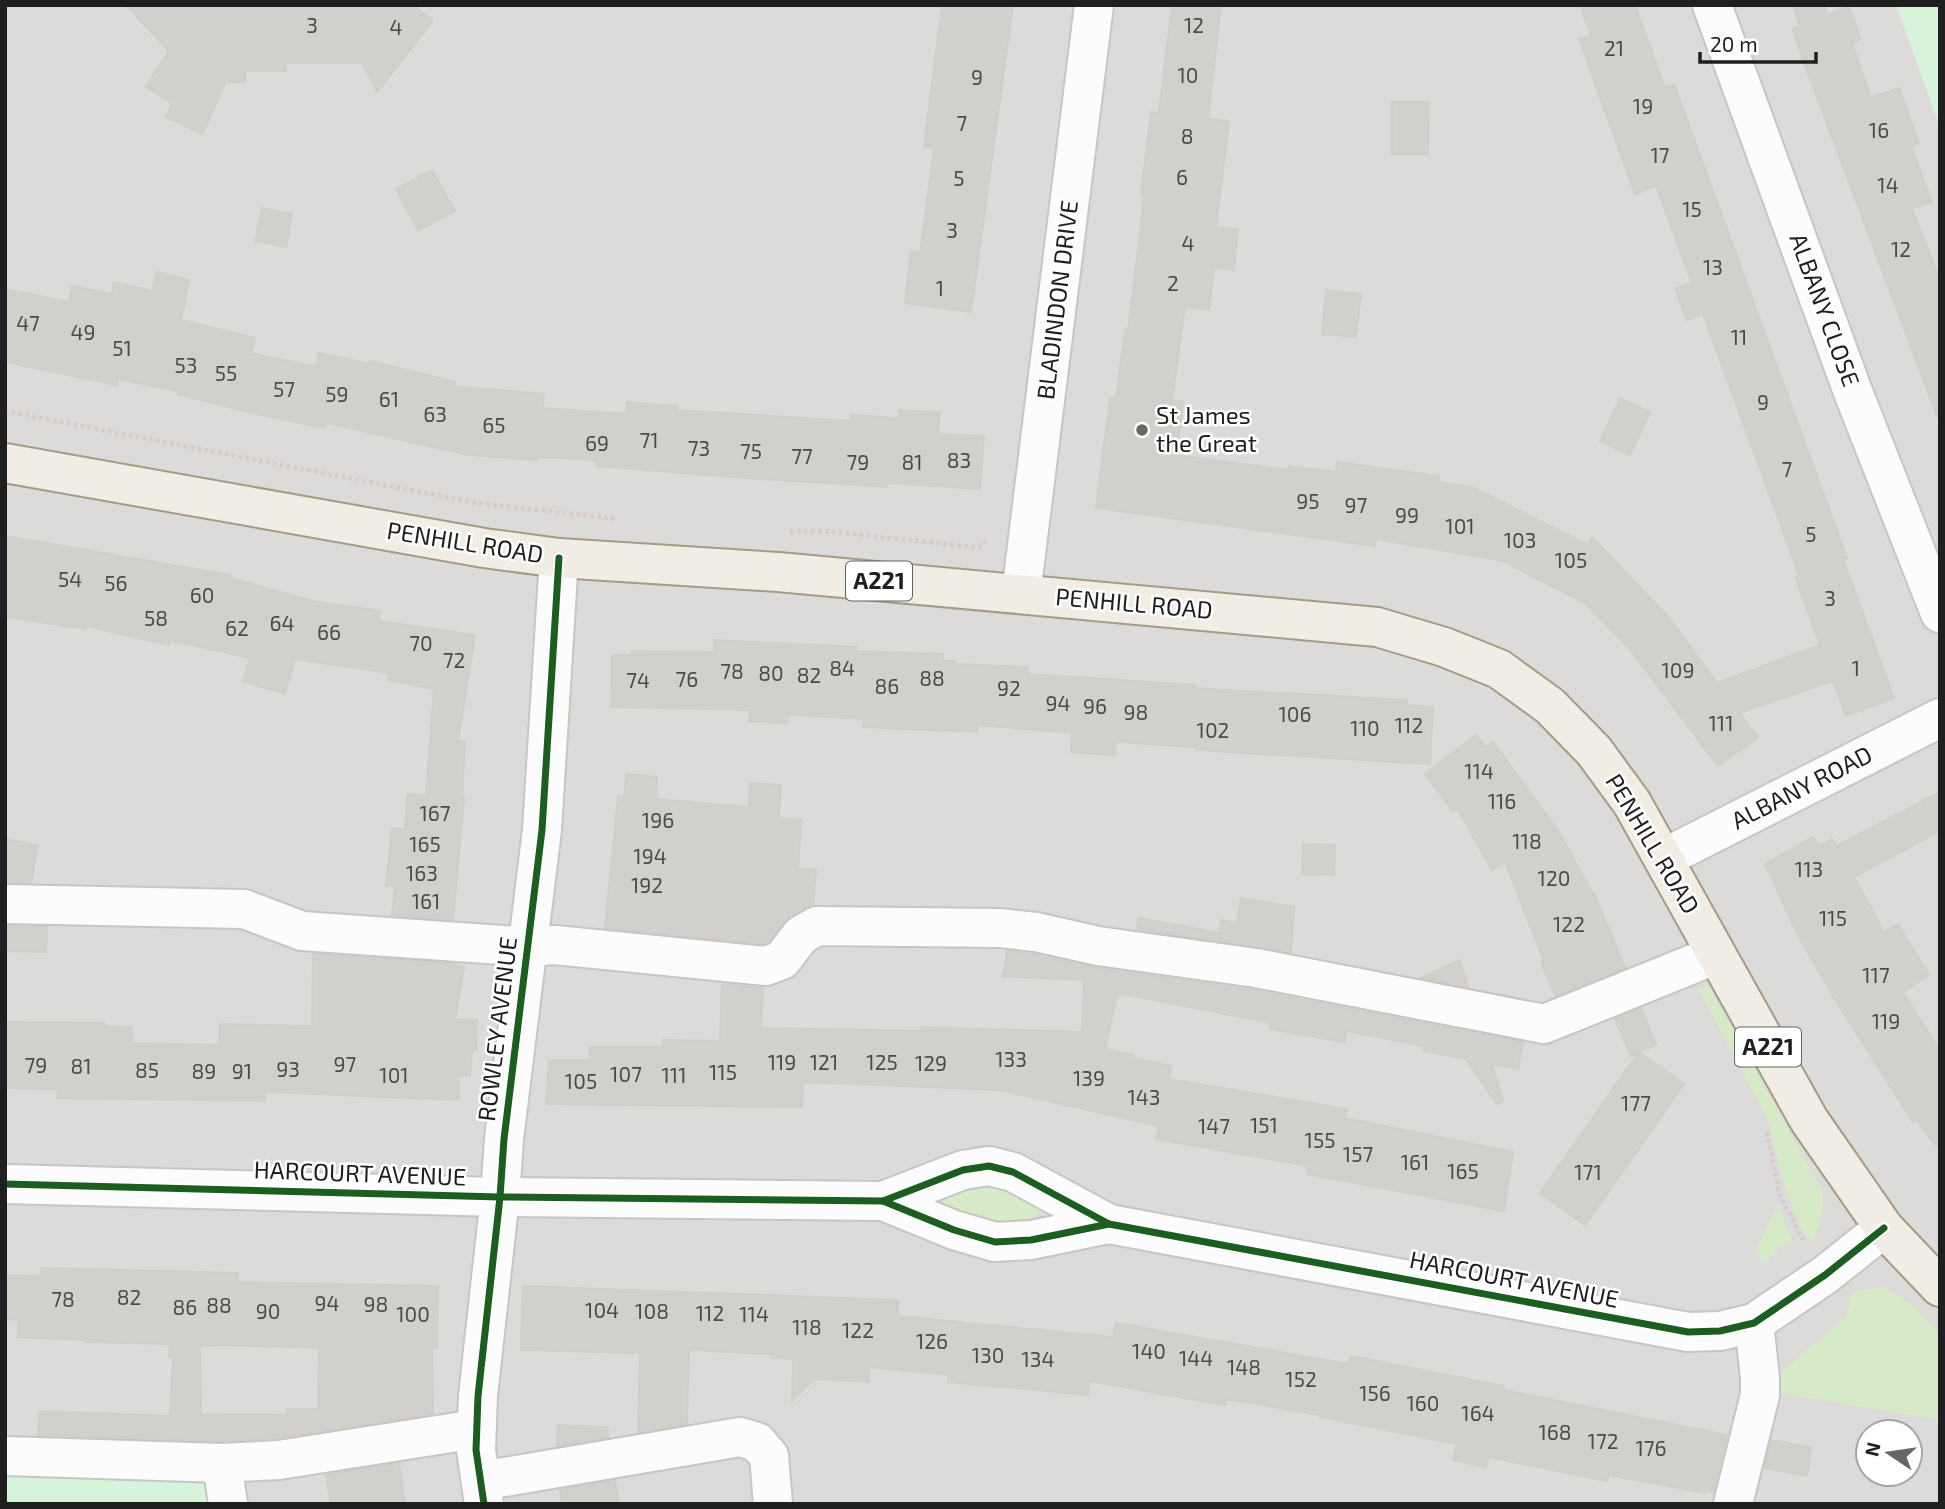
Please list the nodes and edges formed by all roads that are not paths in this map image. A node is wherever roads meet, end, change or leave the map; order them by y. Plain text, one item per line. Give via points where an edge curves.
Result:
1 (1094, 5) edge
2 (1712, 5) edge
3 (5, 463) edge
4 (559, 558) junction
5 (1021, 594) junction
6 (1940, 613) edge
7 (1940, 718) edge
8 (1664, 858) junction
9 (5, 904) edge
10 (529, 947) junction
11 (1715, 954) junction
12 (5, 1184) edge
13 (500, 1197) junction
14 (883, 1201) junction
15 (1109, 1224) junction
16 (1884, 1228) junction
17 (1940, 1287) edge
18 (1754, 1323) junction
19 (476, 1429) junction
20 (5, 1456) edge
21 (222, 1463) junction
22 (483, 1492) edge
23 (228, 1504) edge
24 (773, 1504) edge
25 (1733, 1504) edge

1 - 5 street, BLADINDON DRIVE
2 - 6 street, ALBANY CLOSE via 1853,392
3 - 4 main road, PENHILL ROAD / A221
4 - 5 main road, PENHILL ROAD / A221
4 - 10 street, ROWLEY AVENUE via 542,830
5 - 8 main road, PENHILL ROAD / A221 via 1377,627 1499,669 1550,706 1594,751
7 - 8 street, ALBANY ROAD
8 - 11 main road, PENHILL ROAD / A221
9 - 10 street via 244,909 302,931
10 - 11 street via 555,945 766,966 782,960 801,935 817,926 1000,928 1256,968 1544,1024
10 - 13 street, ROWLEY AVENUE
11 - 16 main road, PENHILL ROAD / A221 via 1809,1120
12 - 13 street, HARCOURT AVENUE
13 - 14 street, HARCOURT AVENUE
13 - 19 street, ROWLEY AVENUE
14 - 15 street, HARCOURT AVENUE via 995,1242 1031,1240
14 - 15 street, HARCOURT AVENUE via 963,1170 989,1166 1013,1172
15 - 18 street, HARCOURT AVENUE via 1688,1332
16 - 17 main road, PENHILL ROAD / A221
16 - 18 street, HARCOURT AVENUE
18 - 25 street via 1760,1395
19 - 21 street via 279,1460
19 - 22 street, ROWLEY AVENUE
20 - 21 street
21 - 23 street
22 - 24 street via 740,1437 757,1442 769,1456

